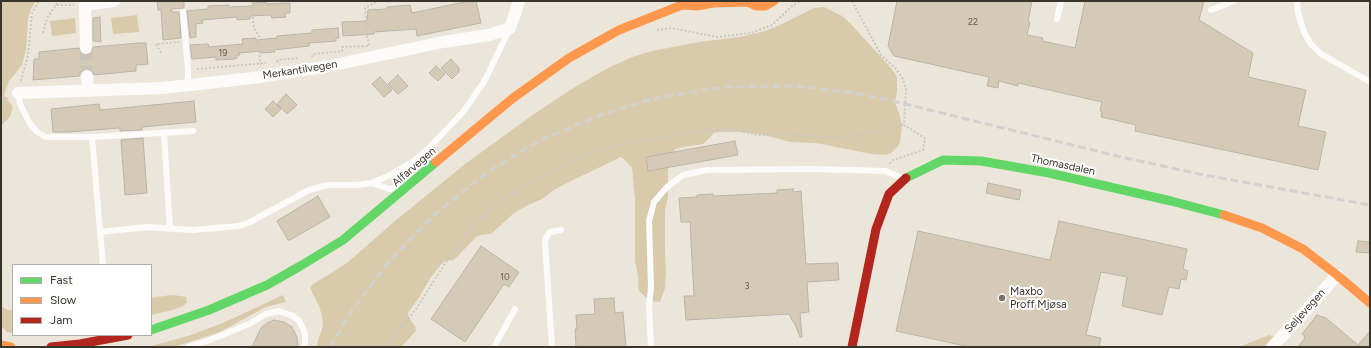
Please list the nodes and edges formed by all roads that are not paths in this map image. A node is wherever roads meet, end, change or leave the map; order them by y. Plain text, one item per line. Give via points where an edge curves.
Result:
1 (116, 1) edge
2 (519, 1) edge
3 (774, 1) edge
4 (1061, 1) edge
5 (1234, 1) edge
6 (1298, 1) edge
7 (746, 2) edge
8 (686, 3) edge
9 (1211, 10) dead end
10 (183, 12) dead end
11 (1057, 19) dead end
12 (510, 28) junction
13 (86, 48) tunnel mouth
14 (87, 76) tunnel mouth
15 (1370, 82) edge
16 (188, 85) junction
17 (88, 91) junction
18 (18, 93) joint
19 (193, 131) dead end
20 (164, 134) junction
21 (92, 137) junction
22 (904, 179) junction
23 (372, 183) junction
24 (410, 186) junction
25 (170, 229) junction
26 (561, 230) dead end
27 (100, 232) junction
28 (103, 264) edge
29 (1337, 275) junction
30 (1370, 303) edge
31 (515, 309) dead end
32 (152, 330) edge
33 (123, 336) edge
34 (1, 345) edge
35 (10, 347) edge
36 (51, 347) edge
37 (188, 347) edge
38 (304, 347) edge
39 (494, 347) edge
40 (552, 347) edge
41 (651, 347) edge
42 (852, 347) edge
43 (1272, 347) edge

1 - 13 street via 85,5
2 - 12 street
3 - 7 main road, Alfarvegen via 765,6
4 - 11 lane
5 - 9 lane
6 - 15 lane via 1298,13 1310,43 1321,54
7 - 8 main road, Alfarvegen via 697,6
8 - 24 main road, Alfarvegen via 619,30 569,58 513,98
10 - 16 lane
12 - 16 street, Merkantilvegen via 489,35 329,66
12 - 23 lane via 484,82 453,124 412,162
14 - 17 street
16 - 17 street, Merkantilvegen
17 - 18 street, Merkantilvegen
18 - 21 lane via 20,104 37,132 46,137
19 - 20 lane
20 - 21 lane
20 - 25 lane
21 - 27 lane
22 - 29 main road, Thomasdalen via 943,160 981,161 1049,173 1171,201 1262,228 1303,249
22 - 41 lane via 886,171 810,169 707,170 683,175 667,187 654,202 649,222
22 - 42 main road, Thomasdalen via 890,194 876,229
23 - 24 lane via 389,189
23 - 25 lane via 309,190 239,226 212,230
24 - 32 main road, Alfarvegen via 343,240 302,266 267,285 210,310
25 - 27 lane via 147,227
26 - 40 lane via 550,232 545,242
27 - 28 lane
29 - 30 main road, Thomasdalen
29 - 43 street, Seljevegen
31 - 39 lane
33 - 36 main road
34 - 35 main road
37 - 38 lane via 217,338 266,314 279,311 299,321 305,334

